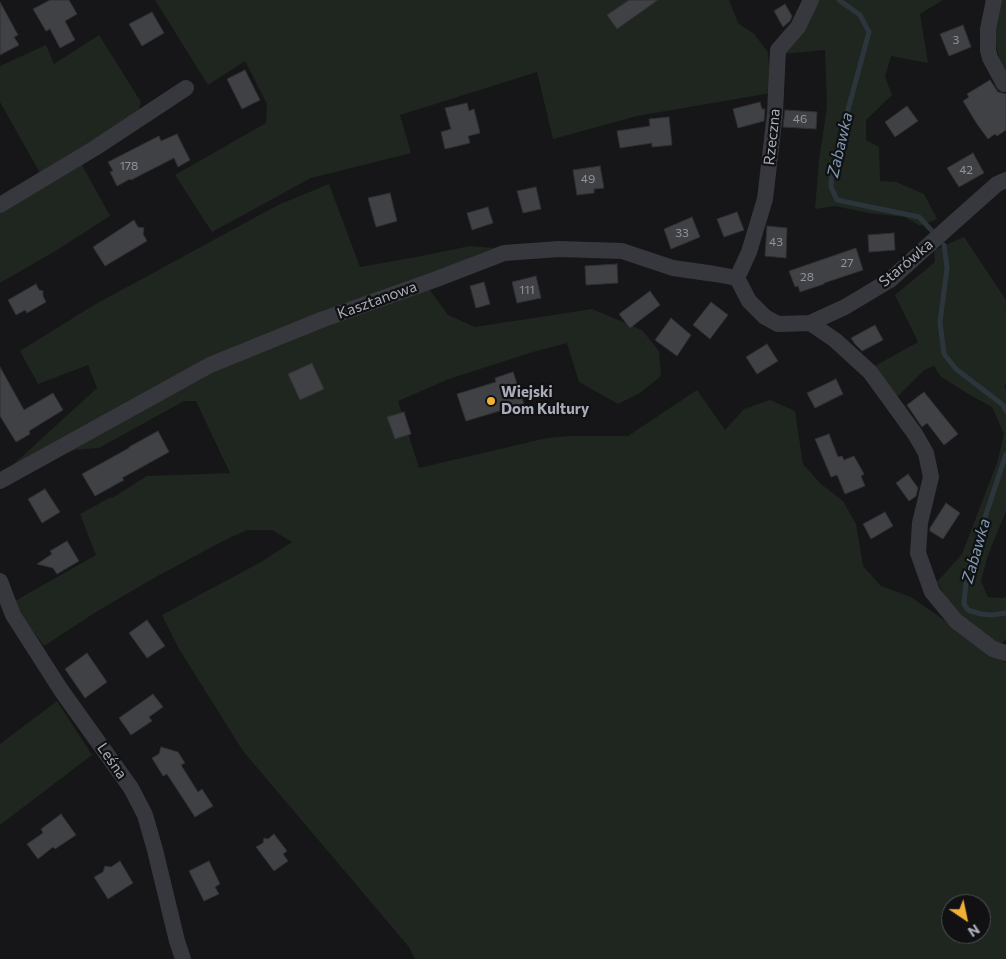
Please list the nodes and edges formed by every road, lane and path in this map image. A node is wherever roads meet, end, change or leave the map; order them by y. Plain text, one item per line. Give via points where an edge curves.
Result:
1 (811, 0) edge
2 (994, 0) edge
3 (1004, 84) dead end
4 (186, 88) dead end
5 (1006, 180) edge
6 (0, 205) edge
7 (737, 278) junction
8 (810, 323) junction
9 (0, 481) edge
10 (0, 581) edge
11 (1006, 653) edge
12 (184, 959) edge

1 - 7 street, Rzeczna via 798,27 778,50 765,199 749,252
2 - 3 street via 988,50
4 - 6 street
5 - 8 street, Starówka via 997,184 890,280
7 - 8 street, Starówka via 749,301 765,317 778,324
7 - 9 street, Kasztanowa via 673,268 622,251 559,249 504,253 321,320 210,365
8 - 11 street via 835,340 870,372 915,434 926,453 931,477 920,523 918,553 932,592 956,621 993,648
10 - 12 street, Leśna via 13,616 131,788 145,815

